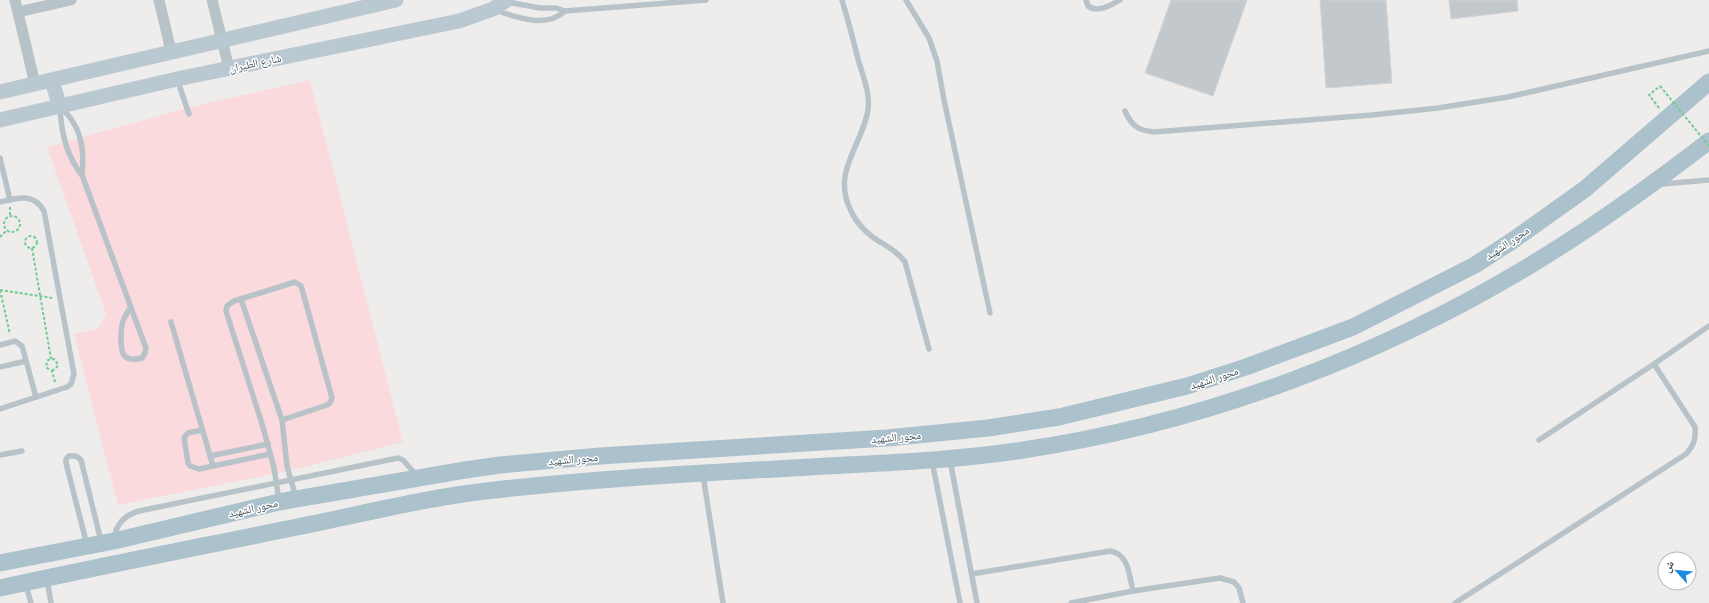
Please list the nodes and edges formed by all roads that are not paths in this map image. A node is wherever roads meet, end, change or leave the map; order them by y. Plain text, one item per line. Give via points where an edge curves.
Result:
1 (15, 0) edge
2 (71, 0) edge
3 (159, 0) edge
4 (212, 0) edge
5 (396, 0) edge
6 (706, 0) edge
7 (842, 0) edge
8 (906, 0) edge
9 (1086, 0) edge
10 (1120, 0) edge
11 (373, 2) edge
12 (502, 3) edge
13 (565, 11) junction
14 (18, 12) junction
15 (221, 40) junction
16 (172, 51) junction
17 (1709, 51) edge
18 (229, 68) junction
19 (177, 79) junction
20 (52, 81) junction
21 (1709, 82) edge
22 (35, 84) junction
23 (0, 92) edge
24 (60, 107) junction
25 (1125, 110) dead end
26 (188, 114) dead end
27 (0, 120) edge
28 (1709, 141) edge
29 (0, 158) edge
30 (82, 175) junction
31 (1709, 180) edge
32 (1653, 184) junction
33 (10, 200) junction
34 (0, 202) edge
35 (241, 299) junction
36 (131, 307) junction
37 (990, 313) dead end
38 (170, 322) dead end
39 (1709, 326) edge
40 (0, 344) edge
41 (929, 349) dead end
42 (26, 361) junction
43 (1654, 364) junction
44 (0, 367) edge
45 (36, 397) junction
46 (0, 409) edge
47 (282, 420) junction
48 (202, 430) junction
49 (1539, 440) dead end
50 (268, 444) junction
51 (22, 451) dead end
52 (270, 454) junction
53 (0, 455) edge
54 (210, 456) junction
55 (950, 459) junction
56 (932, 461) junction
57 (213, 466) junction
58 (703, 473) junction
59 (418, 478) junction
60 (291, 480) junction
61 (276, 483) junction
62 (288, 500) junction
63 (101, 543) junction
64 (0, 563) edge
65 (972, 574) junction
66 (47, 578) junction
67 (25, 582) junction
68 (0, 588) edge
69 (1133, 591) junction
70 (31, 603) edge
71 (51, 603) edge
72 (723, 603) edge
73 (960, 603) edge
74 (977, 603) edge
75 (1071, 603) edge
76 (1243, 603) edge
77 (1455, 603) edge

1 - 14 street
2 - 14 street
3 - 16 street
4 - 15 street
5 - 11 main road
6 - 13 lane
7 - 41 lane via 867,90 869,106 846,168 845,197 851,212 872,237 897,252 905,262
8 - 37 lane via 929,38 937,61
9 - 10 lane via 1088,6 1094,10
11 - 15 main road
12 - 13 lane
12 - 13 lane via 520,18 536,20 557,17
12 - 18 main road, شارع الطيران via 459,21
14 - 22 street
15 - 16 main road
15 - 18 street
16 - 20 main road
17 - 25 lane via 1508,97 1372,115 1154,132 1142,130 1131,123
18 - 19 main road, شارع الطيران
19 - 24 main road, شارع الطيران
19 - 26 lane
20 - 22 main road
20 - 24 main road
21 - 59 main road, محور الشهيد via 1584,189 1475,265 1354,326 1246,367 1187,386 1059,417 988,428 887,438 539,461
22 - 23 main road
24 - 27 main road, شارع الطيران
24 - 30 lane via 67,150
24 - 30 lane via 71,118 78,132 83,157
28 - 32 main road
29 - 33 lane
30 - 36 lane
31 - 32 lane
32 - 55 main road via 1545,257 1447,311 1338,362 1280,385 1169,420 1094,437 1020,451
33 - 34 lane
33 - 45 lane via 29,198 38,202 44,211 74,369 73,379 67,387
35 - 47 lane
35 - 47 lane via 291,282 298,284 302,290 332,398 327,405
35 - 50 lane via 230,303 226,315
36 - 36 lane via 146,348 142,358 134,360 124,356 121,350 121,328
38 - 48 lane
39 - 43 lane
40 - 42 lane via 18,342 22,346
42 - 44 lane
42 - 45 lane
43 - 49 lane
43 - 77 lane via 1694,427 1696,437 1693,446 1686,454
45 - 46 lane
47 - 60 lane
48 - 54 lane
48 - 57 lane via 188,433 184,438 188,463 199,469
50 - 52 lane
50 - 54 lane
51 - 53 lane
52 - 57 lane
52 - 61 lane
54 - 57 lane
55 - 56 main road
55 - 65 lane
56 - 58 main road
56 - 73 lane
58 - 66 main road via 466,493
58 - 72 lane
59 - 60 lane via 404,460 398,458
59 - 62 main road, محور الشهيد
60 - 61 lane
60 - 62 lane
61 - 62 lane
61 - 63 lane via 132,513
62 - 63 main road, محور الشهيد
63 - 63 lane via 81,460 78,456 67,458 66,461
63 - 64 main road, محور الشهيد
65 - 69 lane via 1110,551 1122,556 1127,564
65 - 74 lane
66 - 67 main road
66 - 71 lane
67 - 68 main road
67 - 70 lane
69 - 75 lane
69 - 76 lane via 1220,578 1234,582 1240,588

